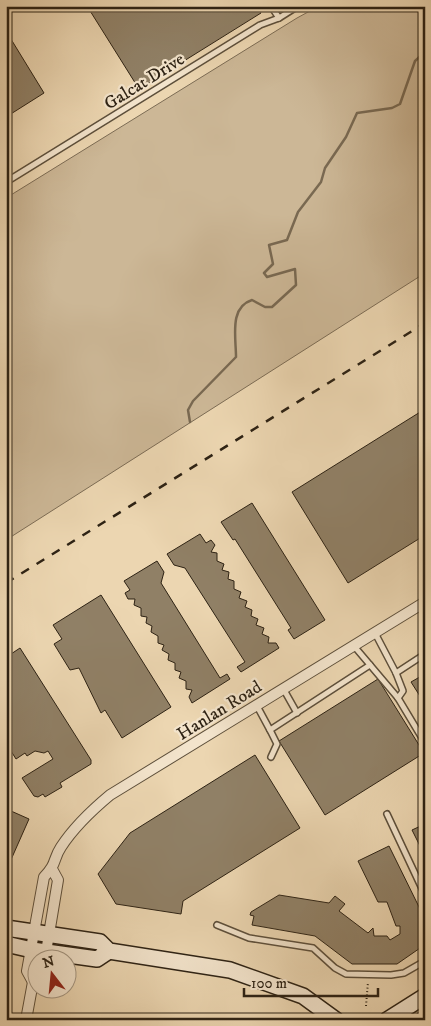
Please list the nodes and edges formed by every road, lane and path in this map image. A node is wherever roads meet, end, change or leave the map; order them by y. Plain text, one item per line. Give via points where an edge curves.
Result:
1 (271, 6) edge
2 (298, 6) edge
3 (278, 18) junction
4 (6, 182) edge
5 (425, 602) edge
6 (375, 633) junction
7 (354, 646) junction
8 (425, 654) edge
9 (370, 665) junction
10 (396, 672) junction
11 (284, 690) junction
12 (398, 698) junction
13 (256, 706) junction
14 (298, 712) junction
15 (270, 730) junction
16 (425, 743) edge
17 (271, 757) dead end
18 (387, 814) dead end
19 (52, 869) junction
20 (425, 895) edge
21 (217, 926) dead end
22 (6, 928) edge
23 (42, 934) junction
24 (6, 944) edge
25 (41, 948) edge
26 (28, 950) edge
27 (109, 951) junction
28 (78, 957) edge
29 (425, 960) edge
30 (368, 974) junction
31 (425, 996) edge
32 (31, 998) edge
33 (308, 998) junction
34 (366, 1006) dead end
35 (26, 1020) edge
36 (319, 1020) edge
37 (336, 1020) edge
38 (387, 1020) edge

1 - 3 lane
2 - 3 lane, Galcat Drive
3 - 4 lane, Galcat Drive via 260,25
5 - 6 street, Hanlan Road
6 - 7 street, Hanlan Road
6 - 10 lane
7 - 9 lane
7 - 11 street, Hanlan Road
8 - 10 lane
9 - 12 lane
9 - 14 lane
10 - 12 lane via 403,691
11 - 13 street, Hanlan Road
11 - 14 lane
12 - 16 lane
13 - 15 lane
13 - 19 street, Hanlan Road via 102,802 71,833
14 - 15 lane
15 - 17 lane via 277,744
18 - 20 lane
19 - 23 street, Hanlan Road via 44,876
19 - 23 street via 58,880
21 - 30 lane via 249,938 313,948 346,974
22 - 23 main road
23 - 25 street
23 - 27 main road via 100,942
24 - 26 main road
27 - 28 main road via 97,959
27 - 33 main road via 230,970
29 - 30 lane via 404,973
30 - 34 path
31 - 38 main road
32 - 35 street
33 - 36 main road
33 - 37 main road

